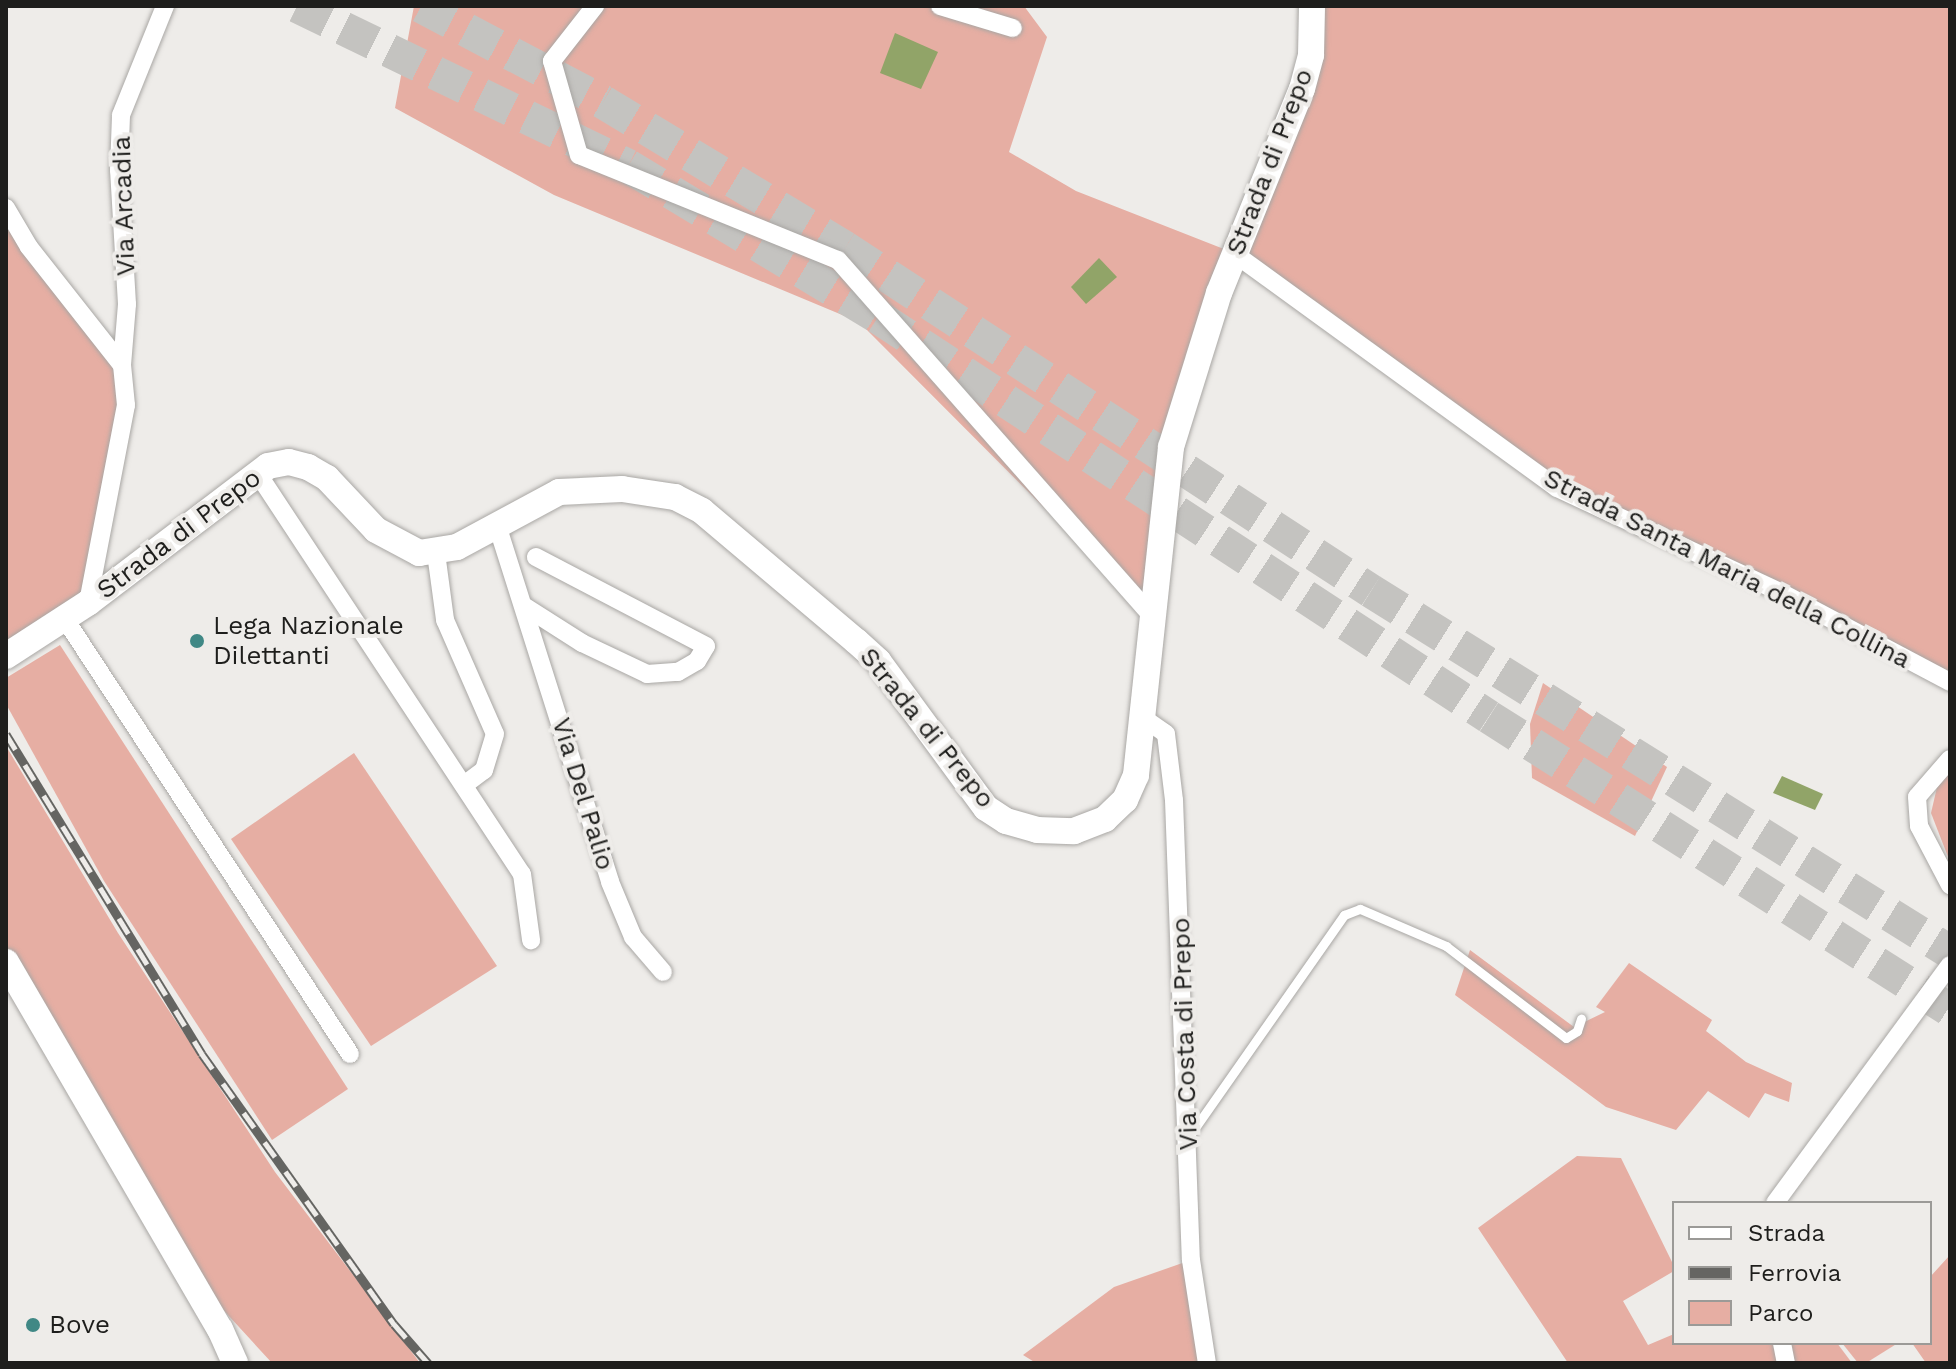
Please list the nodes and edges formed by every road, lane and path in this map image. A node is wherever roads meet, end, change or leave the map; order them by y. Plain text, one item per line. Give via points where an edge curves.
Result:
1 (165, 6) edge
2 (595, 6) edge
3 (940, 6) edge
4 (1312, 6) edge
5 (1013, 28) dead end
6 (6, 208) edge
7 (1235, 254) junction
8 (122, 365) junction
9 (258, 474) junction
10 (497, 525) junction
11 (436, 553) junction
12 (536, 557) dead end
13 (88, 603) junction
14 (524, 606) junction
15 (1151, 615) junction
16 (65, 619) junction
17 (16, 650) edge
18 (1950, 682) edge
19 (1142, 717) junction
20 (1950, 759) edge
21 (464, 785) junction
22 (1948, 878) edge
23 (531, 940) dead end
24 (6, 962) edge
25 (1950, 965) edge
26 (663, 972) dead end
27 (1581, 1019) dead end
28 (350, 1054) dead end
29 (1190, 1135) junction
30 (1776, 1201) edge
31 (220, 1329) junction
32 (235, 1363) edge
33 (255, 1363) edge
34 (1207, 1363) edge

1 - 8 street, Via Arcadia via 121,115 127,304
2 - 15 street via 552,61 579,155 838,260
3 - 5 street
4 - 7 street, Strada di Prepo via 1311,55 1302,89
6 - 8 street via 29,247
7 - 15 street, Strada di Prepo via 1171,447
7 - 18 street, Strada Santa Maria della Collina via 1557,488 1782,593
8 - 13 street, Via Arcadia via 126,405
9 - 11 street, Strada di Prepo via 289,462 308,467 327,478 376,530 419,553
9 - 13 street, Strada di Prepo
9 - 21 street
10 - 11 street, Strada di Prepo
10 - 14 street, Via Del Palio
10 - 19 street, Strada di Prepo via 559,492 577,489 675,497 702,511 878,661 986,808 1006,821 1037,830 1074,831 1105,819 1125,800 1136,775
11 - 21 street via 445,620 495,734 484,770
12 - 14 street via 706,646 697,661 678,672 647,674 582,643
13 - 16 street, Strada di Prepo
14 - 26 street, Via Del Palio via 610,882 633,937
15 - 19 street, Strada di Prepo
16 - 17 street, Strada di Prepo
16 - 28 street
19 - 29 street, Via Costa di Prepo via 1166,734
20 - 22 street via 1917,797 1919,826
21 - 23 street via 522,874
24 - 31 street
25 - 30 street
27 - 29 lane via 1577,1031 1566,1038 1446,946 1360,909 1344,915
29 - 34 street, Via Costa di Prepo via 1191,1260
31 - 32 street
31 - 33 street

